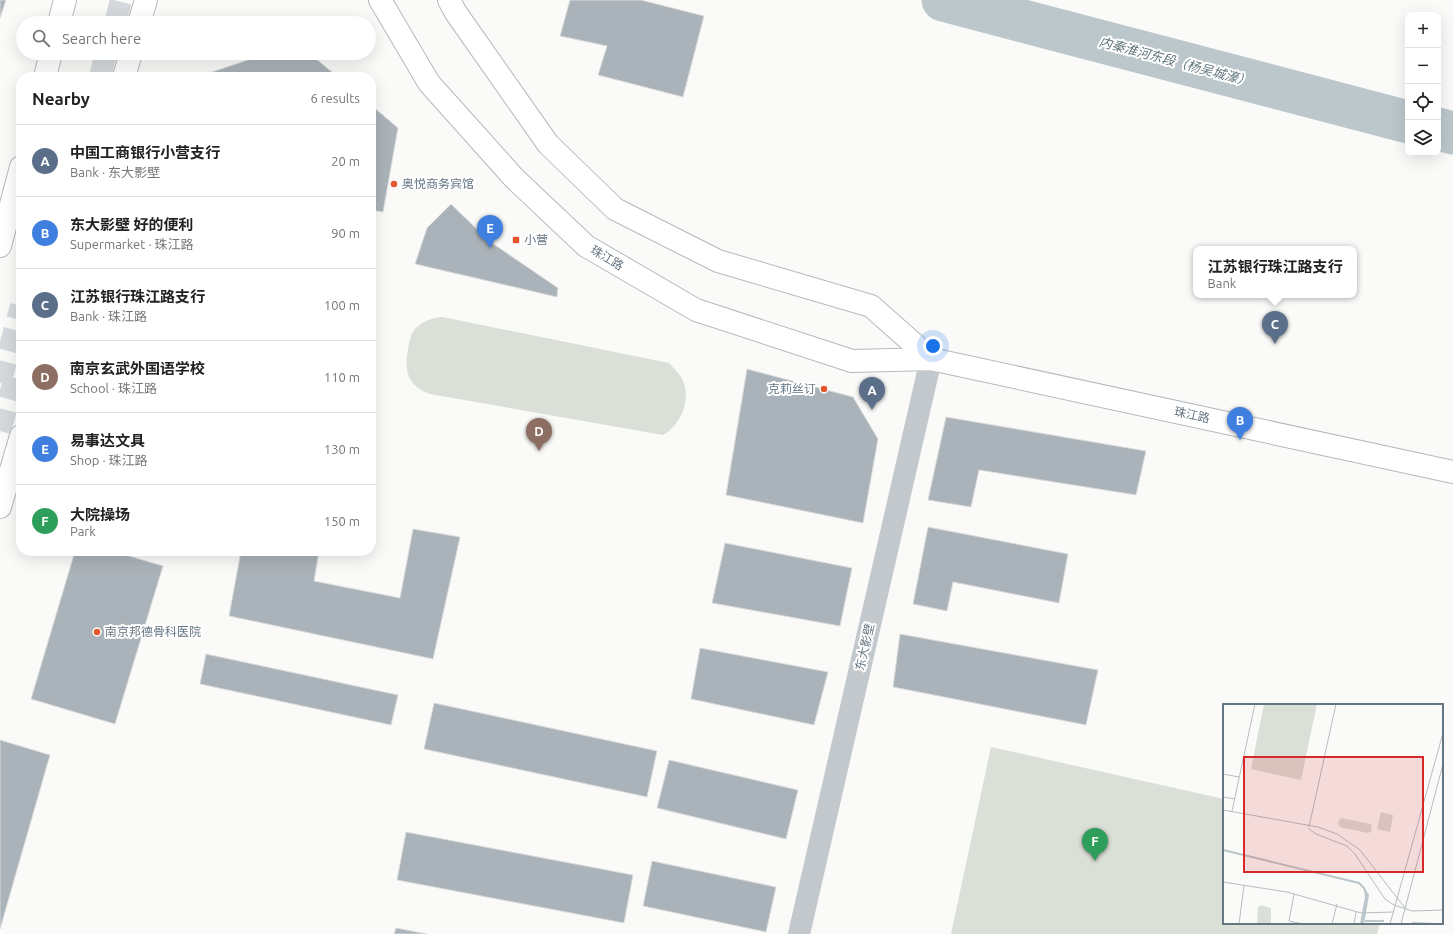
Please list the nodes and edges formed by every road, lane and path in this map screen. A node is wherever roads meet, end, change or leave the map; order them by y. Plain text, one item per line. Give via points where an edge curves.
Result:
1 (65, 0) edge
2 (146, 0) edge
3 (380, 0) edge
4 (449, 0) edge
5 (61, 16) edge
6 (142, 16) edge
7 (49, 60) edge
8 (129, 60) edge
9 (46, 72) edge
10 (125, 72) edge
11 (16, 186) edge
12 (0, 246) edge
13 (931, 359) junction
14 (16, 453) edge
15 (1453, 472) edge
16 (0, 507) edge
17 (799, 934) edge

1 - 5 main road
2 - 6 main road
3 - 13 main road, 珠江路 via 429,83 514,178 586,246 696,310 852,361
4 - 13 main road, 珠江路 via 548,144 615,209 718,261 871,306
7 - 9 main road
8 - 10 main road
11 - 12 main road
13 - 15 main road, 珠江路
13 - 17 street, 东大影壁
14 - 16 main road

